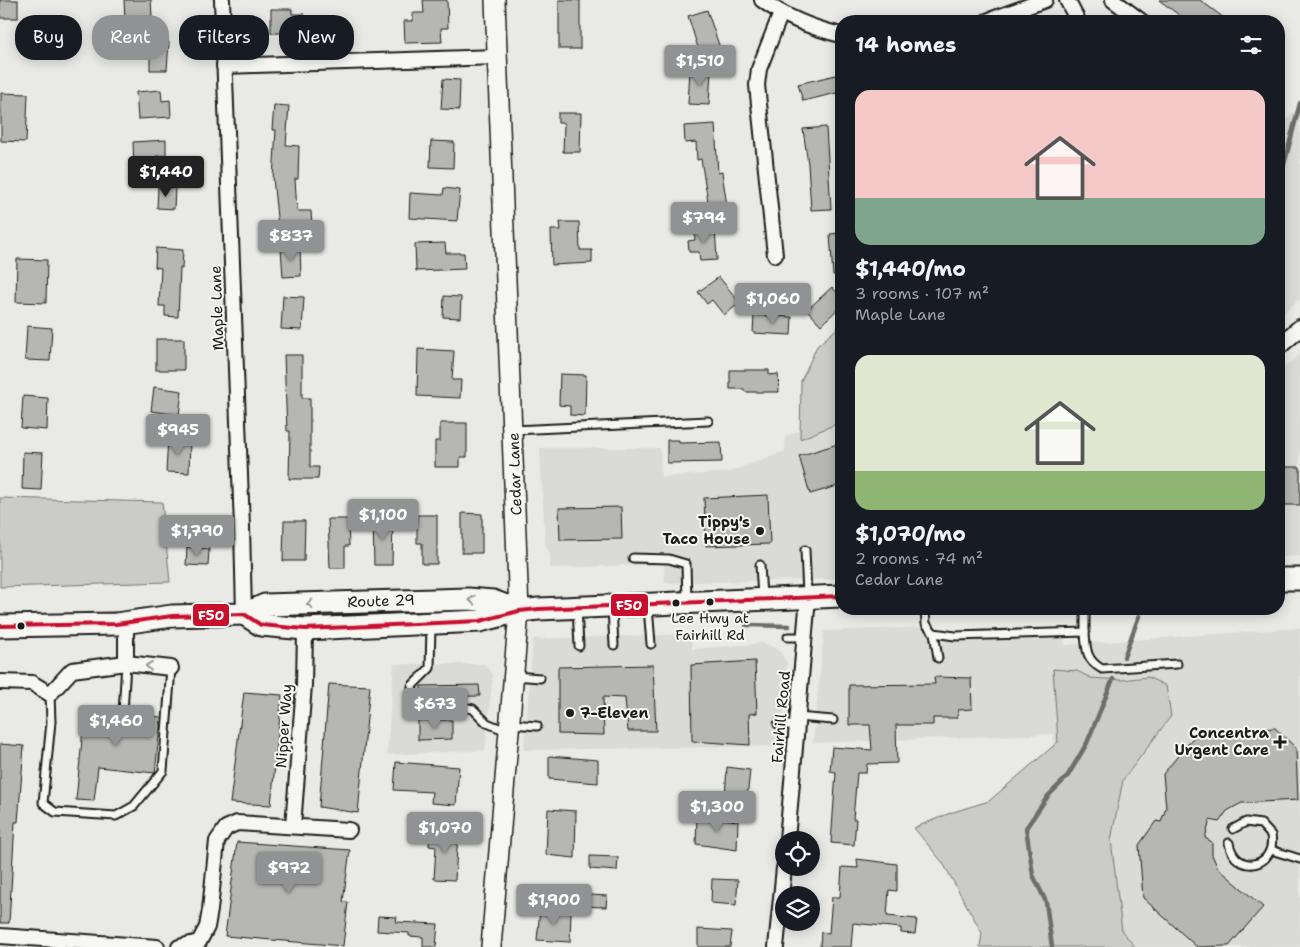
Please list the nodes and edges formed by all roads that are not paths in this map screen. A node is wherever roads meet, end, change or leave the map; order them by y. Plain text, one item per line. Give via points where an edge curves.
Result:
1 (222, 0) edge
2 (495, 0) edge
3 (762, 0) edge
4 (1045, 0) edge
5 (1067, 0) edge
6 (1113, 0) edge
7 (781, 13) junction
8 (1004, 15) edge
9 (1075, 15) edge
10 (1133, 15) edge
11 (835, 33) edge
12 (497, 57) junction
13 (224, 66) junction
14 (775, 255) dead end
15 (1300, 328) edge
16 (1285, 341) edge
17 (708, 421) dead end
18 (513, 430) junction
19 (805, 550) dead end
20 (633, 558) dead end
21 (760, 565) dead end
22 (1300, 579) edge
23 (1285, 580) edge
24 (835, 596) edge
25 (808, 597) junction
26 (762, 599) junction
27 (687, 603) junction
28 (648, 604) junction
29 (612, 606) junction
30 (577, 607) junction
31 (519, 611) junction
32 (244, 614) junction
33 (925, 615) edge
34 (1085, 615) edge
35 (126, 622) junction
36 (432, 624) junction
37 (0, 626) edge
38 (305, 629) junction
39 (1085, 632) junction
40 (934, 633) junction
41 (788, 637) dead end
42 (804, 637) junction
43 (651, 644) dead end
44 (614, 645) dead end
45 (579, 646) dead end
46 (938, 658) dead end
47 (126, 663) junction
48 (1177, 664) dead end
49 (171, 668) joint
50 (514, 676) junction
51 (540, 678) dead end
52 (0, 682) edge
53 (50, 694) junction
54 (432, 703) dead end
55 (442, 703) dead end
56 (123, 713) dead end
57 (834, 720) dead end
58 (797, 722) junction
59 (778, 724) dead end
60 (537, 726) dead end
61 (511, 728) junction
62 (292, 826) junction
63 (1233, 829) dead end
64 (349, 830) dead end
65 (788, 831) edge
66 (1229, 843) dead end
67 (1271, 850) junction
68 (1300, 859) edge
69 (783, 876) edge
70 (6, 940) edge
71 (202, 945) edge
72 (142, 947) edge
73 (157, 947) edge
74 (179, 947) edge
75 (491, 947) edge
76 (776, 947) edge

1 - 13 street, Maple Lane
2 - 12 main road, Cedar Lane
3 - 7 street
4 - 8 street
5 - 9 street
6 - 10 street
7 - 11 street
7 - 14 street via 756,84
12 - 13 street
12 - 18 main road, Cedar Lane
13 - 32 street, Maple Lane
15 - 16 street
17 - 18 lane
18 - 31 main road, Cedar Lane
19 - 25 lane
20 - 27 lane via 670,558 686,564
21 - 26 lane
22 - 23 main road
24 - 25 main road, Route 29
25 - 26 main road, Route 29
25 - 42 street, Fairhill Road
26 - 27 main road, Route 29
27 - 28 main road, Route 29
28 - 29 main road, Route 29
28 - 43 lane
29 - 30 main road, Route 29
29 - 44 lane
30 - 31 main road, Route 29
30 - 45 lane
31 -> 32 main road, Route 29 via 493,602 468,599 265,605
31 - 36 main road, Route 29 via 480,622
31 - 50 main road, Cedar Lane
32 - 35 main road, Route 29 via 172,616
32 - 38 main road, Route 29 via 261,625
33 - 40 lane via 926,624
34 - 39 lane
35 - 37 main road, Route 29
35 - 47 street
36 - 38 main road, Route 29
36 - 54 lane via 430,668 412,686 414,703
38 - 62 street, Nipper Way via 304,685
39 - 40 lane via 955,636
39 - 48 lane via 1086,654 1092,664 1102,669
40 - 46 lane
41 - 42 lane
42 - 58 street, Fairhill Road
49 -> 47 street
47 - 53 street via 72,670
47 - 56 lane
49 - 53 lane via 162,771 134,806 116,816 55,812 43,803 51,722
50 - 51 lane
50 - 61 main road, Cedar Lane
52 - 53 street via 32,683
55 - 61 lane via 473,709 487,723
57 - 58 lane
58 - 59 lane
58 - 65 street, Fairhill Road
60 - 61 lane
61 - 75 main road, Cedar Lane
62 - 64 street
62 - 71 street via 237,823 226,828 218,841 210,910
63 - 67 lane via 1246,822 1260,824 1270,835
66 - 67 lane via 1233,856 1250,864 1263,860
67 - 68 lane
69 - 76 street
70 - 72 street
71 - 74 street
72 - 73 street

